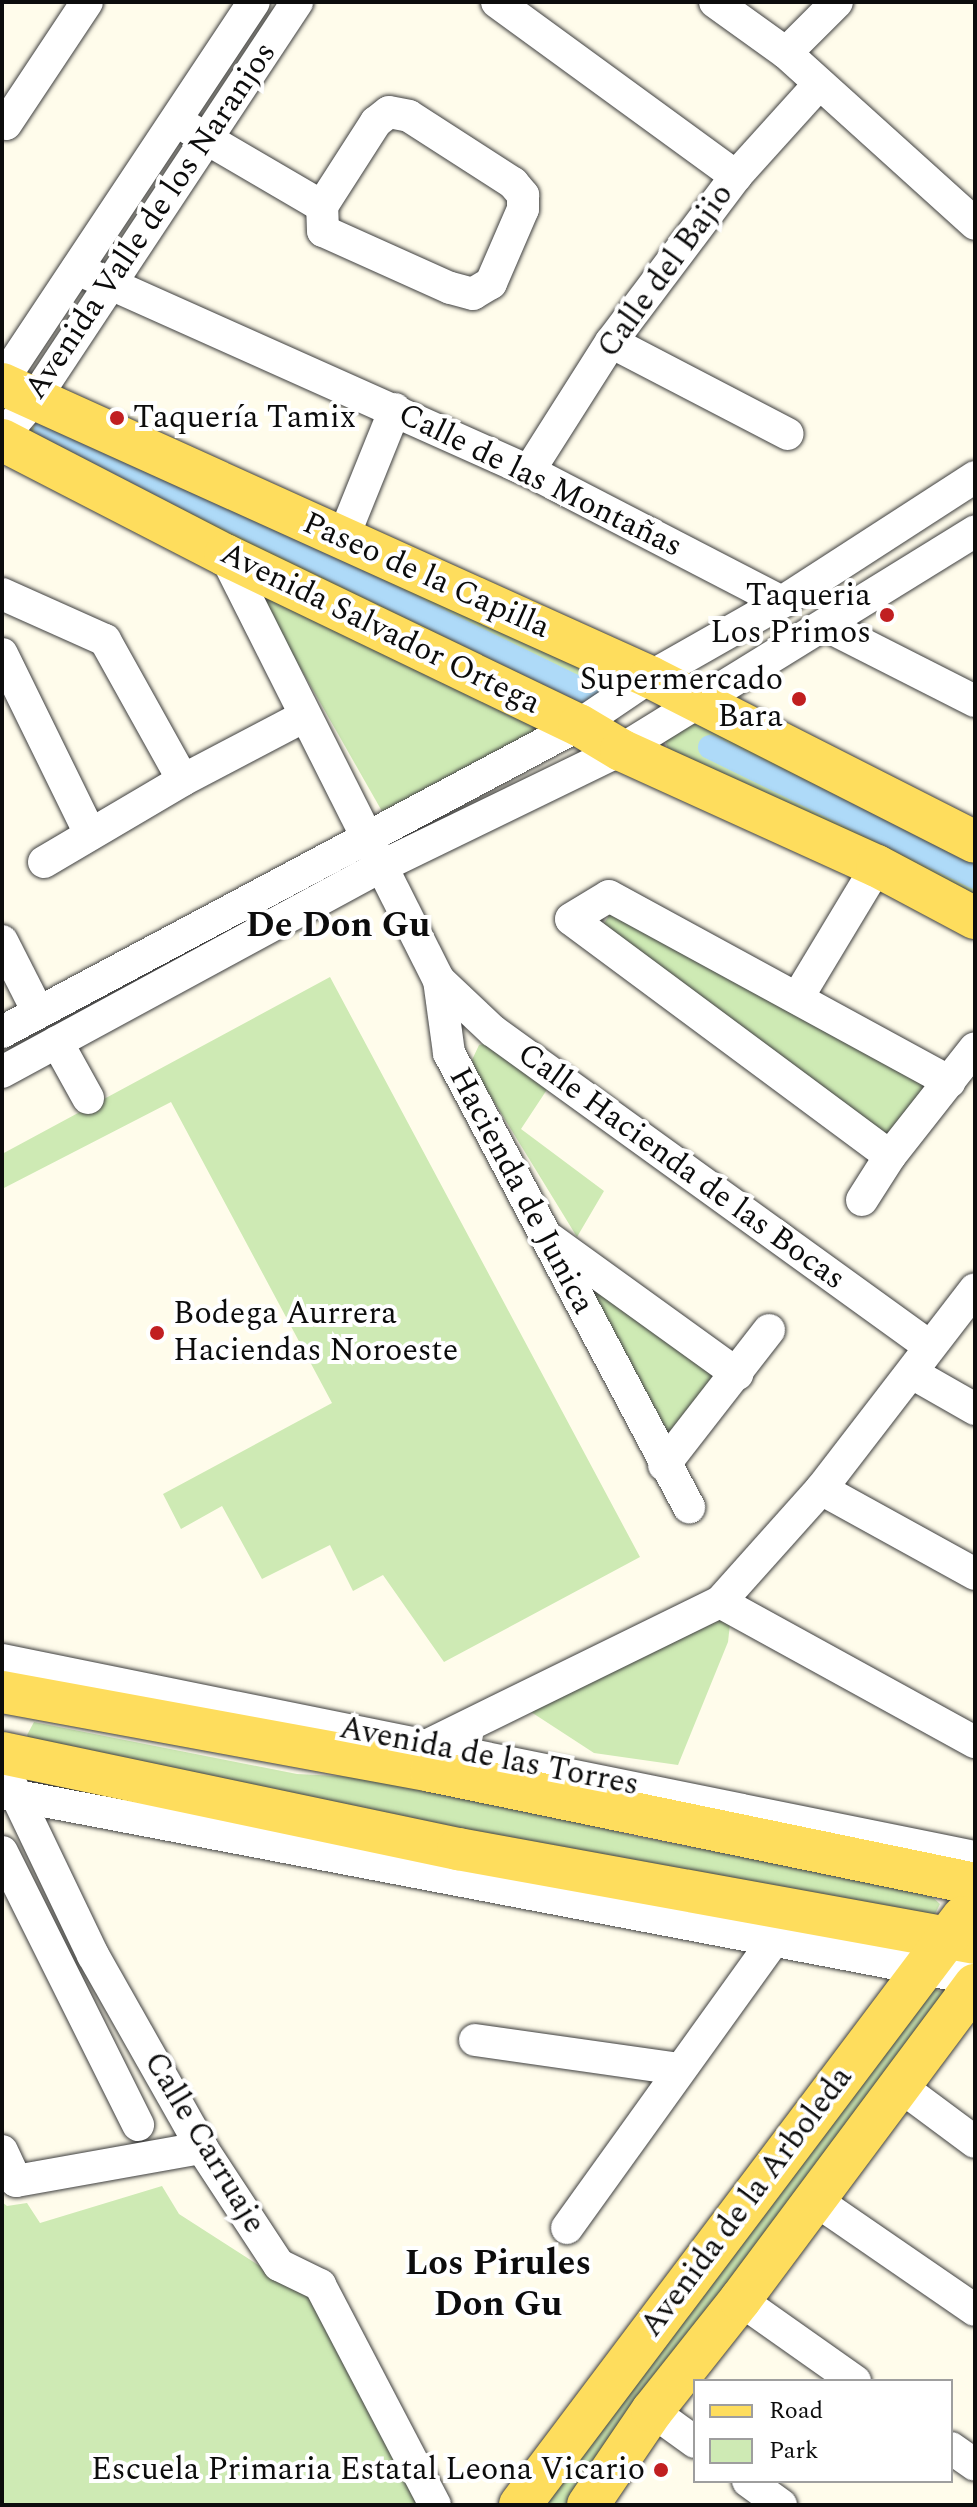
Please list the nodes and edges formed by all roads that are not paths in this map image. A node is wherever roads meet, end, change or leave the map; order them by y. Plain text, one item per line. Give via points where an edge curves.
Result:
1 (87, 2) edge
2 (254, 2) edge
3 (297, 2) edge
4 (497, 2) edge
5 (715, 2) edge
6 (837, 2) edge
7 (786, 53) junction
8 (819, 84) junction
9 (173, 120) junction
10 (2, 122) edge
11 (208, 138) junction
12 (736, 176) junction
13 (322, 206) junction
14 (975, 224) edge
15 (77, 269) junction
16 (108, 285) junction
17 (611, 342) junction
18 (13, 388) edge
19 (395, 409) junction
20 (788, 434) dead end
21 (2, 439) edge
22 (529, 471) junction
23 (975, 477) edge
24 (975, 531) edge
25 (343, 538) junction
26 (225, 555) junction
27 (2, 594) edge
28 (782, 602) junction
29 (825, 625) junction
30 (2, 654) edge
31 (650, 677) junction
32 (697, 701) junction
33 (975, 701) edge
34 (305, 716) junction
35 (579, 725) junction
36 (621, 750) junction
37 (183, 780) junction
38 (90, 834) junction
39 (975, 842) edge
40 (373, 853) junction
41 (44, 862) dead end
42 (877, 866) junction
43 (975, 918) edge
44 (2, 941) edge
45 (439, 980) junction
46 (798, 997) junction
47 (38, 1012) junction
48 (493, 1031) junction
49 (2, 1032) edge
50 (57, 1042) junction
51 (975, 1048) edge
52 (449, 1053) junction
53 (2, 1072) edge
54 (950, 1082) junction
55 (88, 1098) dead end
56 (890, 1156) junction
57 (862, 1200) dead end
58 (544, 1235) junction
59 (975, 1289) edge
60 (769, 1330) dead end
61 (929, 1346) junction
62 (912, 1373) junction
63 (737, 1374) junction
64 (975, 1409) edge
65 (664, 1465) junction
66 (821, 1489) junction
67 (689, 1507) dead end
68 (975, 1574) edge
69 (720, 1602) junction
70 (2, 1660) edge
71 (2, 1692) edge
72 (975, 1742) edge
73 (430, 1744) junction
74 (2, 1755) edge
75 (9, 1795) edge
76 (2, 1852) edge
77 (975, 1857) edge
78 (975, 1884) edge
79 (975, 1900) edge
80 (962, 1940) edge
81 (773, 1941) junction
82 (921, 1971) junction
83 (975, 1979) edge
84 (975, 1985) edge
85 (475, 2040) dead end
86 (678, 2069) junction
87 (901, 2087) junction
88 (138, 2125) dead end
89 (975, 2142) edge
90 (202, 2148) junction
91 (2, 2151) edge
92 (815, 2200) junction
93 (567, 2228) dead end
94 (740, 2300) junction
95 (975, 2310) edge
96 (852, 2379) edge
97 (652, 2411) junction
98 (693, 2441) edge
99 (953, 2449) edge
100 (975, 2465) edge
101 (751, 2483) edge
102 (435, 2505) edge
103 (520, 2505) edge
104 (588, 2505) edge
105 (781, 2505) edge

1 - 10 street via 6,124
2 - 9 street, Avenida Valle de los Naranjos
3 - 11 street, Avenida Valle de los Naranjos
4 - 12 street
5 - 7 street
6 - 7 street
7 - 8 street
8 - 12 street, Calle del Bajio
8 - 14 street
9 - 11 street
9 - 15 street, Avenida Valle de los Naranjos
11 - 13 street
11 - 16 street, Avenida Valle de los Naranjos
12 - 17 street, Calle del Bajio
13 - 13 street via 376,122 389,112 409,116 513,183 523,195 523,209 491,283 473,294 323,231
15 - 16 street, Calle de las Montañas
15 - 18 street, Avenida Valle de los Naranjos
16 - 18 street, Avenida Valle de los Naranjos
16 - 19 street, Calle de las Montañas
17 - 20 street
17 - 22 street, Calle del Bajio
18 - 21 street, Avenida Valle de los Naranjos
18 - 25 main road, Paseo de la Capilla
19 - 22 street, Calle de las Montañas
19 - 25 street
21 - 26 main road, Avenida Salvador Ortega
22 - 28 street, Calle de las Montañas
23 - 28 street
24 - 29 street
25 - 31 main road, Paseo de la Capilla
26 - 34 street, Hacienda de Junica
26 - 35 main road, Avenida Salvador Ortega
27 - 37 street via 105,640
28 - 31 street
29 - 32 street
29 - 33 street
30 - 38 street
31 - 32 main road, Paseo de la Capilla
31 - 35 street
32 - 36 street
32 - 39 main road, Paseo de la Capilla
34 - 37 street
34 - 40 street, Hacienda de Junica
35 - 36 main road, Avenida Salvador Ortega
35 - 40 street
36 - 40 street
36 - 42 main road, Avenida Salvador Ortega
37 - 38 street
38 - 41 street
40 - 45 street, Hacienda de Junica
40 - 47 street
40 - 50 street
42 - 43 main road, Avenida Salvador Ortega
42 - 46 street
44 - 47 street
45 - 48 street, Calle Hacienda de las Bocas
45 - 52 street, Hacienda de Junica
46 - 54 street
46 - 56 street via 609,896 571,919
47 - 49 street
48 - 52 street
48 - 61 street, Calle Hacienda de las Bocas
50 - 53 street
50 - 55 street
51 - 54 street
52 - 58 street, Hacienda de Junica
54 - 56 street
56 - 57 street
58 - 63 street
58 - 65 street, Hacienda de Junica
59 - 61 street
60 - 63 street
61 - 62 street
62 - 64 street
62 - 66 street
63 - 65 street
65 - 67 street, Hacienda de Junica
66 - 68 street
66 - 69 street
69 - 72 street
69 - 73 street
70 - 73 street, Avenida de las Torres
71 - 78 main road, Avenida de las Torres via 431,1771
73 - 77 street, Avenida de las Torres
74 - 75 street, Calle Carruaje
74 - 80 main road via 458,1849
75 - 81 street
75 - 90 street, Calle Carruaje
76 - 88 street
79 - 80 main road, Avenida de la Arboleda
80 - 82 main road, Avenida de la Arboleda
81 - 82 street
81 - 86 street
82 - 83 street
82 - 103 main road, Avenida de la Arboleda
84 - 87 main road, Avenida de la Arboleda
85 - 86 street
86 - 93 street
87 - 89 street
87 - 92 main road, Avenida de la Arboleda
90 - 91 street via 16,2181
90 - 102 street, Calle Carruaje via 279,2265 320,2285
92 - 94 main road, Avenida de la Arboleda
92 - 95 street
94 - 96 street
94 - 97 main road, Avenida de la Arboleda
97 - 98 street
97 - 104 main road, Avenida de la Arboleda
99 - 100 street
101 - 105 street

